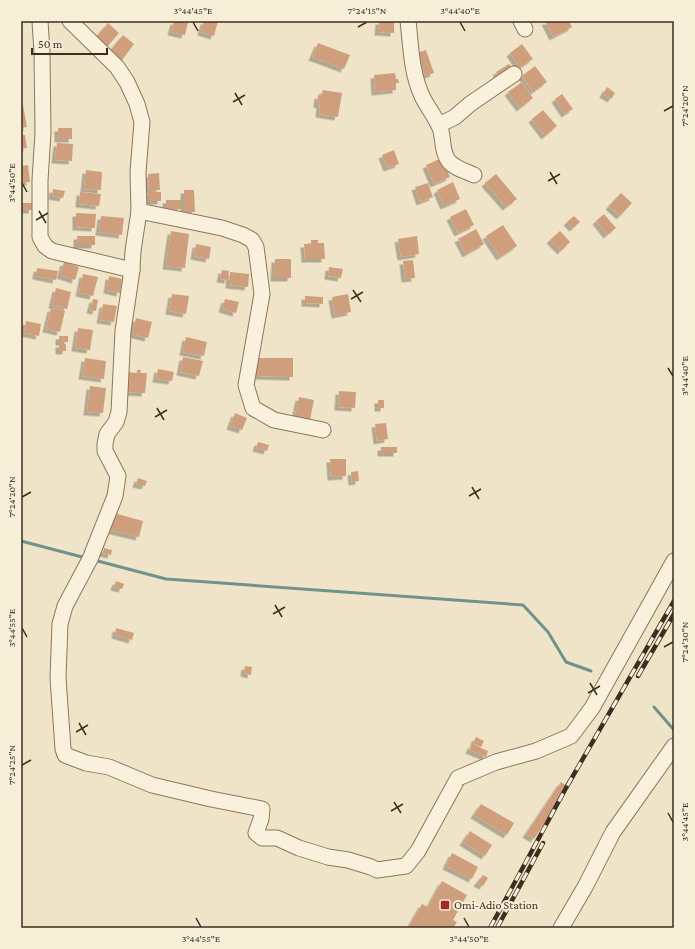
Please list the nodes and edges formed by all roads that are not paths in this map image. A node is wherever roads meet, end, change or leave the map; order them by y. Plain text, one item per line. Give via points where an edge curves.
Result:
1 (40, 21) edge
2 (408, 21) edge
3 (73, 22) edge
4 (514, 74) dead end
5 (439, 125) junction
6 (474, 175) dead end
7 (139, 211) junction
8 (132, 270) junction
9 (323, 430) dead end
10 (674, 561) edge
11 (674, 746) edge
12 (560, 928) edge

1 - 8 street via 43,133 40,237 45,246 52,251
2 - 5 street via 416,82 422,98
3 - 7 street via 117,67 137,104 142,122 138,172
4 - 5 street via 455,117
5 - 6 street via 448,161 453,166
7 - 8 street
7 - 9 street via 222,228 252,240 256,247 262,294 246,385 253,408 274,420
8 - 10 street via 123,331 119,412 116,422 107,434 105,444 105,451 118,476 115,496 90,559 65,606 60,624 58,678 65,755 86,763 109,767 152,785 262,809 256,833 262,838 277,838 299,848 377,870 406,866 418,851 458,778 571,736 592,708
11 - 12 street via 613,832 585,887

